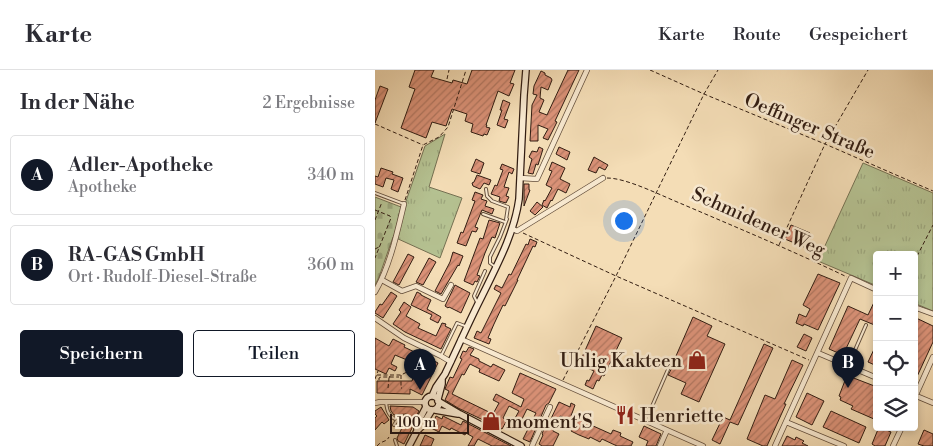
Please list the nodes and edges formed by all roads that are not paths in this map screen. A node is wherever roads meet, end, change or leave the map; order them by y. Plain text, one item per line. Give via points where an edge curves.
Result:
1 (527, 70) edge
2 (587, 70) edge
3 (520, 178) junction
4 (603, 178) road end
5 (486, 189) dead end
6 (375, 193) edge
7 (404, 203) joint
8 (483, 214) dead end
9 (506, 220) junction
10 (515, 230) junction
11 (496, 268) junction
12 (485, 271) dead end
13 (382, 280) junction
14 (451, 285) dead end
15 (873, 288) edge
16 (375, 292) edge
17 (478, 304) junction
18 (918, 308) edge
19 (933, 314) edge
20 (375, 318) edge
21 (866, 325) dead end
22 (467, 327) junction
23 (461, 339) junction
24 (818, 353) junction
25 (441, 356) junction
26 (933, 357) edge
27 (673, 358) dead end
28 (451, 362) junction
29 (848, 366) junction
30 (873, 376) edge
31 (918, 390) edge
32 (918, 397) edge
33 (436, 399) junction
34 (375, 402) edge
35 (386, 402) junction
36 (933, 404) edge
37 (429, 407) junction
38 (550, 407) dead end
39 (460, 414) junction
40 (406, 417) dead end
41 (395, 420) dead end
42 (648, 421) junction
43 (786, 422) junction
44 (395, 425) dead end
45 (667, 430) junction
46 (900, 431) edge
47 (395, 440) dead end
48 (397, 446) edge
49 (409, 446) edge
50 (521, 446) edge
51 (532, 446) edge
52 (660, 446) edge
53 (703, 446) edge
54 (775, 446) edge
55 (844, 446) edge
56 (893, 446) edge

1 - 3 main road
2 - 3 street via 537,179
3 - 10 main road
4 - 10 street
5 - 9 lane via 492,201 509,206
6 - 7 lane
7 - 13 street
8 - 9 lane
9 - 11 lane via 490,257 490,263
10 - 11 main road
11 - 17 main road
12 - 17 lane via 474,296
13 - 14 street via 402,291 416,286 443,299
13 - 16 street
15 - 24 street via 851,278
17 - 22 main road
18 - 19 street
20 - 25 street via 404,338
21 - 29 lane
22 - 23 main road
22 - 25 lane via 457,323
23 - 28 main road
23 - 42 street
24 - 29 street
24 - 43 street
25 - 28 street
26 - 31 street
27 - 42 lane
28 - 33 main road
29 - 30 street
32 - 36 street
33 - 37 main road via 438,406
33 - 37 main road via 427,399
33 - 39 main road
34 - 35 street
35 - 37 street
35 - 41 lane via 387,412
37 - 39 main road
37 - 49 main road via 417,424
38 - 51 street
39 - 50 main road
40 - 44 lane via 399,417
42 - 45 street
43 - 54 street
43 - 55 street
45 - 52 street
45 - 53 street
46 - 56 street
47 - 48 lane

